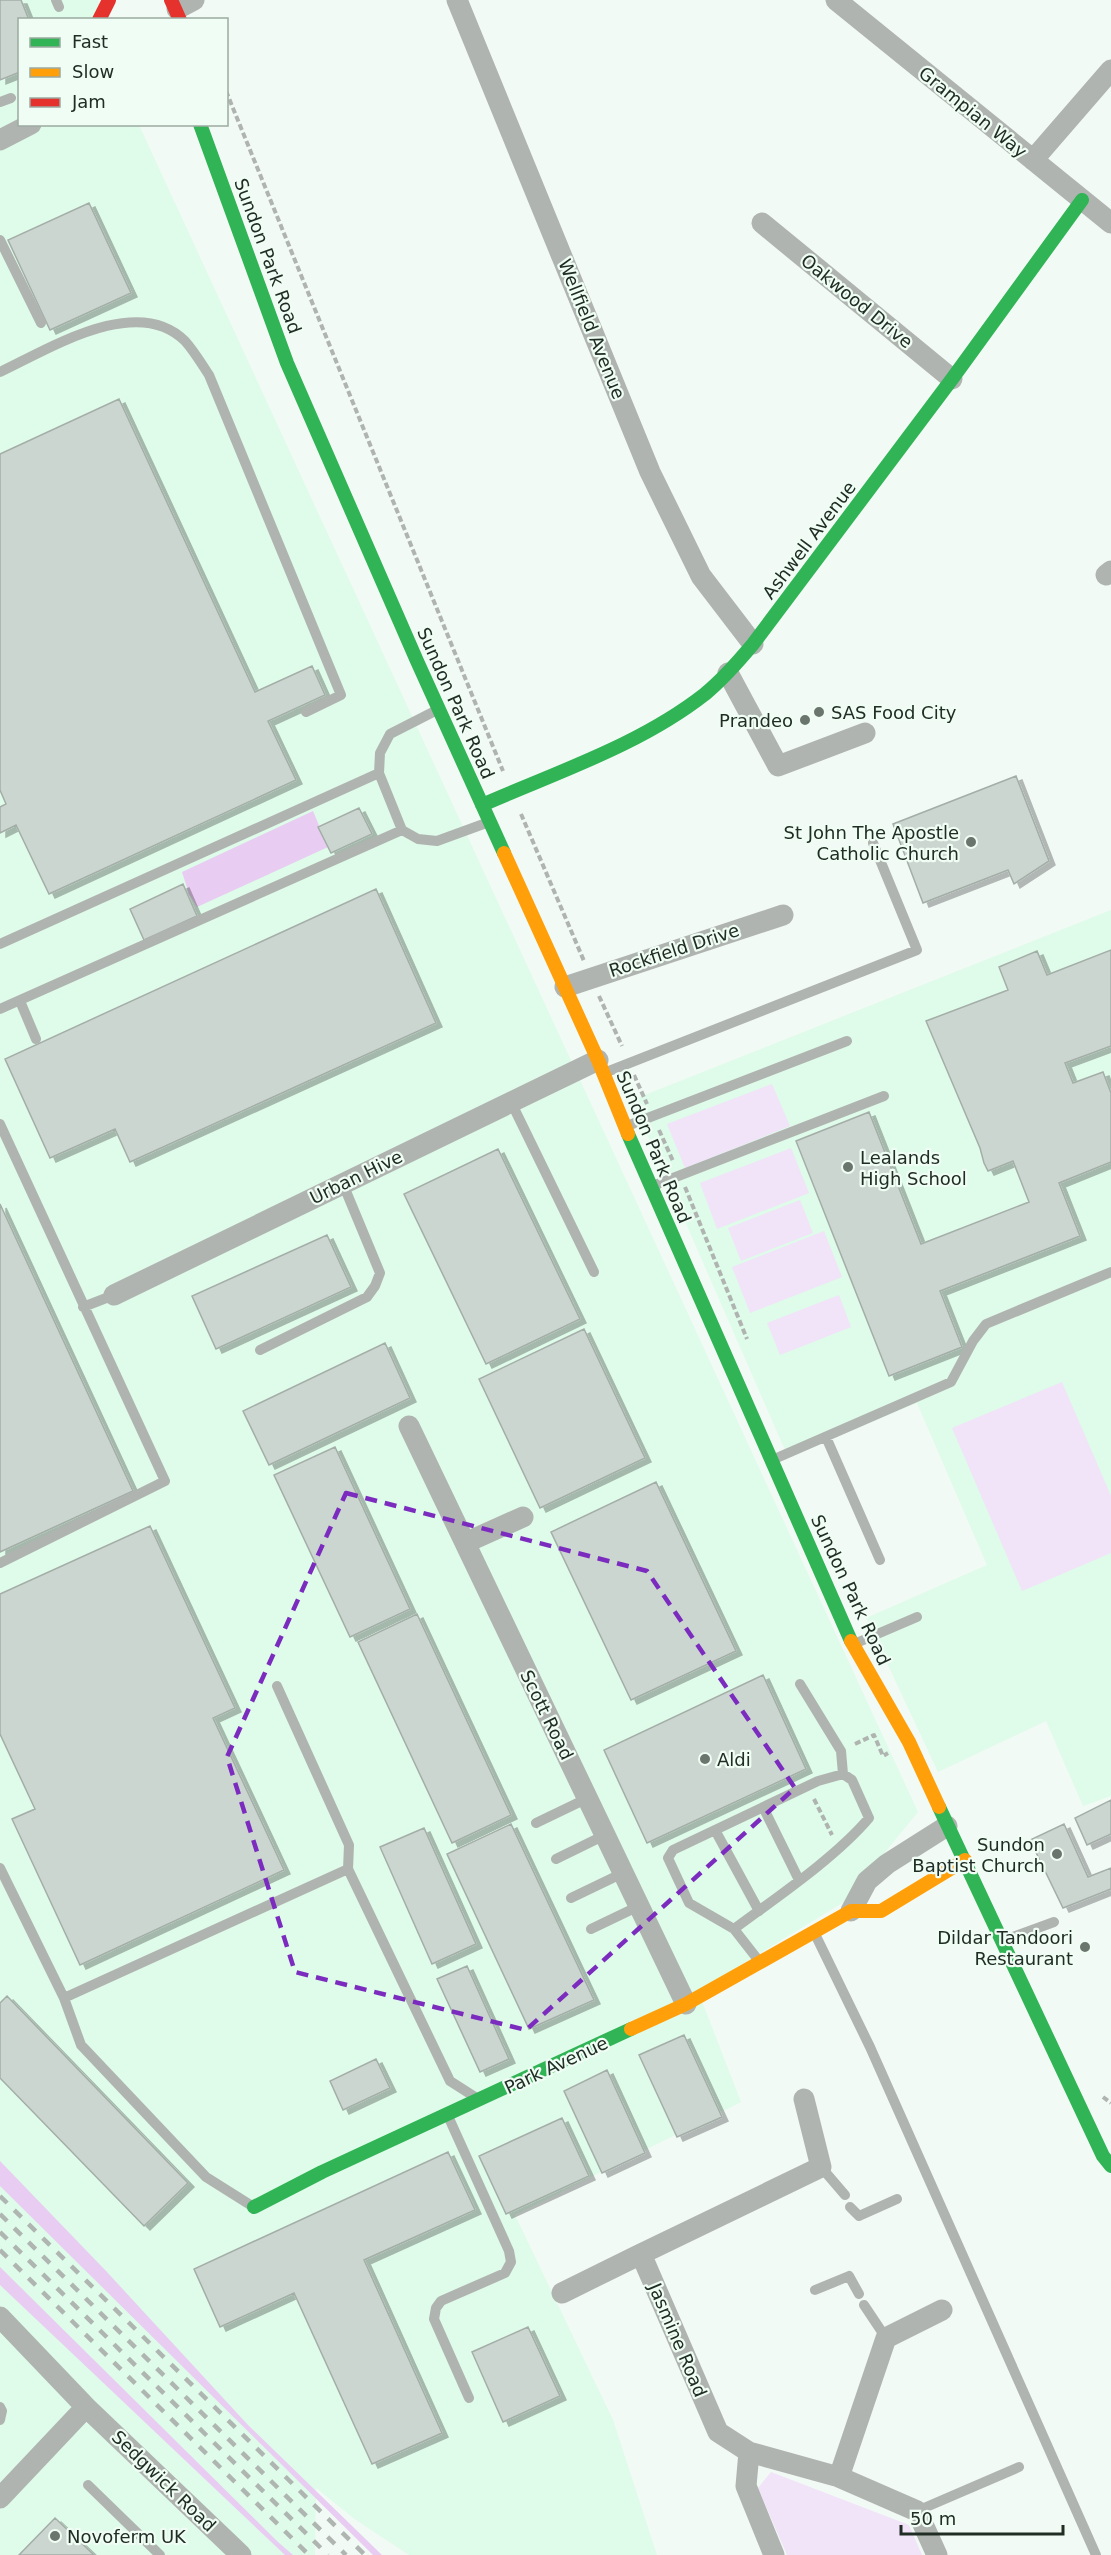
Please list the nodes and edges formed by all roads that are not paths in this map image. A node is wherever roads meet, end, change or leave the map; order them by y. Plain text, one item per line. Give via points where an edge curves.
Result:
1 (109, 0) edge
2 (457, 0) edge
3 (836, 0) edge
4 (100, 18) edge
5 (1111, 70) edge
6 (11, 98) dead end
7 (0, 102) edge
8 (27, 126) edge
9 (201, 126) edge
10 (0, 140) edge
11 (1033, 160) junction
12 (1082, 200) junction
13 (762, 223) dead end
14 (1111, 223) edge
15 (0, 240) edge
16 (41, 323) dead end
17 (0, 372) edge
18 (952, 379) junction
19 (753, 644) junction
20 (729, 673) junction
21 (439, 709) junction
22 (306, 712) dead end
23 (865, 733) dead end
24 (379, 773) junction
25 (482, 805) junction
26 (489, 822) junction
27 (402, 830) junction
28 (873, 843) dead end
29 (783, 915) dead end
30 (0, 944) edge
31 (565, 987) junction
32 (20, 1001) junction
33 (0, 1009) edge
34 (36, 1040) dead end
35 (847, 1041) dead end
36 (601, 1066) junction
37 (884, 1096) dead end
38 (511, 1102) junction
39 (0, 1124) edge
40 (624, 1127) junction
41 (342, 1184) junction
42 (650, 1187) junction
43 (594, 1272) dead end
44 (1111, 1272) edge
45 (114, 1295) joint
46 (83, 1307) junction
47 (260, 1350) dead end
48 (409, 1426) dead end
49 (826, 1437) junction
50 (771, 1460) junction
51 (523, 1517) dead end
52 (465, 1543) junction
53 (880, 1560) dead end
54 (0, 1563) edge
55 (917, 1617) dead end
56 (853, 1645) junction
57 (800, 1684) dead end
58 (278, 1686) dead end
59 (843, 1774) junction
60 (588, 1798) junction
61 (763, 1807) junction
62 (536, 1823) dead end
63 (947, 1826) junction
64 (714, 1830) junction
65 (605, 1835) junction
66 (556, 1859) dead end
67 (965, 1860) junction
68 (0, 1868) edge
69 (348, 1869) junction
70 (623, 1873) junction
71 (799, 1880) junction
72 (571, 1898) dead end
73 (639, 1906) junction
74 (759, 1911) junction
75 (851, 1911) junction
76 (1054, 1922) dead end
77 (591, 1929) dead end
78 (734, 1929) junction
79 (813, 1930) junction
80 (1002, 1941) junction
81 (759, 1962) junction
82 (64, 1998) junction
83 (686, 2004) junction
84 (804, 2099) dead end
85 (480, 2101) junction
86 (448, 2116) junction
87 (1111, 2166) edge
88 (821, 2167) junction
89 (845, 2194) dead end
90 (897, 2199) dead end
91 (254, 2207) joint
92 (850, 2207) dead end
93 (641, 2254) junction
94 (815, 2290) dead end
95 (562, 2292) dead end
96 (859, 2294) dead end
97 (864, 2306) dead end
98 (942, 2310) dead end
99 (0, 2317) edge
100 (886, 2338) junction
101 (469, 2398) dead end
102 (0, 2407) edge
103 (86, 2407) junction
104 (0, 2420) edge
105 (749, 2451) junction
106 (1019, 2467) dead end
107 (839, 2477) junction
108 (88, 2485) dead end
109 (0, 2498) edge
110 (917, 2511) junction
111 (160, 2555) edge
112 (241, 2555) edge
113 (774, 2555) edge
114 (938, 2555) edge
115 (1096, 2555) edge

1 - 4 street
2 - 19 street, Wellfield Avenue via 650,472 701,576
3 - 11 street, Grampian Way
5 - 11 street
6 - 7 lane
8 - 10 street
9 - 21 street, Sundon Park Road via 287,363
11 - 12 street, Grampian Way
12 - 14 street, Grampian Way
12 - 18 street, Ashwell Avenue
13 - 18 street, Oakwood Drive
15 - 16 lane
17 - 22 lane via 99,326 128,320 163,328 184,339 209,375 341,695
18 - 19 street, Ashwell Avenue
19 - 20 street, Ashwell Avenue
20 - 23 street via 778,766
20 - 25 street, Ashwell Avenue via 670,717
21 - 24 lane via 390,734 380,753
21 - 25 street, Sundon Park Road
24 - 27 lane
24 - 30 lane
25 - 26 street, Sundon Park Road
26 - 27 lane via 437,841 418,839
26 - 31 street, Sundon Park Road
27 - 32 lane
28 - 36 lane via 917,950
29 - 31 street, Rockfield Drive
31 - 36 street, Sundon Park Road
32 - 33 lane
32 - 34 lane
35 - 40 lane
36 - 38 street, Urban Hive
36 - 40 street, Sundon Park Road
37 - 42 lane
38 - 41 street, Urban Hive
38 - 43 lane
39 - 46 lane
40 - 42 street, Sundon Park Road
41 - 45 street, Urban Hive
41 - 47 lane via 380,1273 375,1286 367,1297
42 - 50 street, Sundon Park Road
44 - 49 lane via 986,1324 951,1382
45 - 46 lane
46 - 54 lane via 165,1481
48 - 52 street, Scott Road
49 - 50 lane
49 - 53 lane
50 - 56 street, Sundon Park Road
51 - 52 street
52 - 60 street, Scott Road
55 - 56 lane
56 - 63 street, Sundon Park Road via 909,1742
57 - 59 lane via 841,1751
58 - 69 lane via 349,1845
59 - 61 lane via 818,1781
59 - 71 lane via 852,1780 869,1818
60 - 62 lane
60 - 65 street, Scott Road
61 - 64 lane
61 - 71 lane
63 - 67 street, Sundon Park Road
63 - 75 street via 886,1864 867,1881
64 - 74 lane
64 - 78 lane via 673,1850 668,1858 689,1903
65 - 66 lane
65 - 70 street, Scott Road
67 - 75 street, Park Avenue via 881,1911
67 - 80 street, Sundon Park Road
68 - 82 lane
69 - 82 lane
69 - 85 lane via 450,2081
70 - 72 lane
70 - 73 street, Scott Road
71 - 74 lane
73 - 77 lane
73 - 83 street, Scott Road
74 - 78 lane
75 - 79 street, Park Avenue
76 - 80 lane
78 - 81 lane
79 - 81 street, Park Avenue
79 - 115 lane via 870,2047
80 - 87 street, Sundon Park Road
81 - 83 street, Park Avenue
82 - 91 lane via 81,2045 206,2177
83 - 85 street, Park Avenue
84 - 88 street
85 - 86 street, Park Avenue
86 - 91 street, Park Avenue
86 - 101 lane via 511,2262 505,2274 441,2301 435,2308 434,2319
88 - 89 lane
88 - 93 street
90 - 92 lane via 859,2216
93 - 95 street
93 - 105 street, Jasmine Road via 718,2432
94 - 96 lane via 849,2276
97 - 100 lane
98 - 100 street
99 - 103 street, Sedgwick Road
100 - 107 street
102 - 104 lane
103 - 109 street
103 - 112 street, Sedgwick Road
105 - 107 street, Jasmine Road
105 - 113 street via 746,2486
106 - 110 lane
107 - 110 street, Jasmine Road
108 - 111 lane
110 - 114 street

